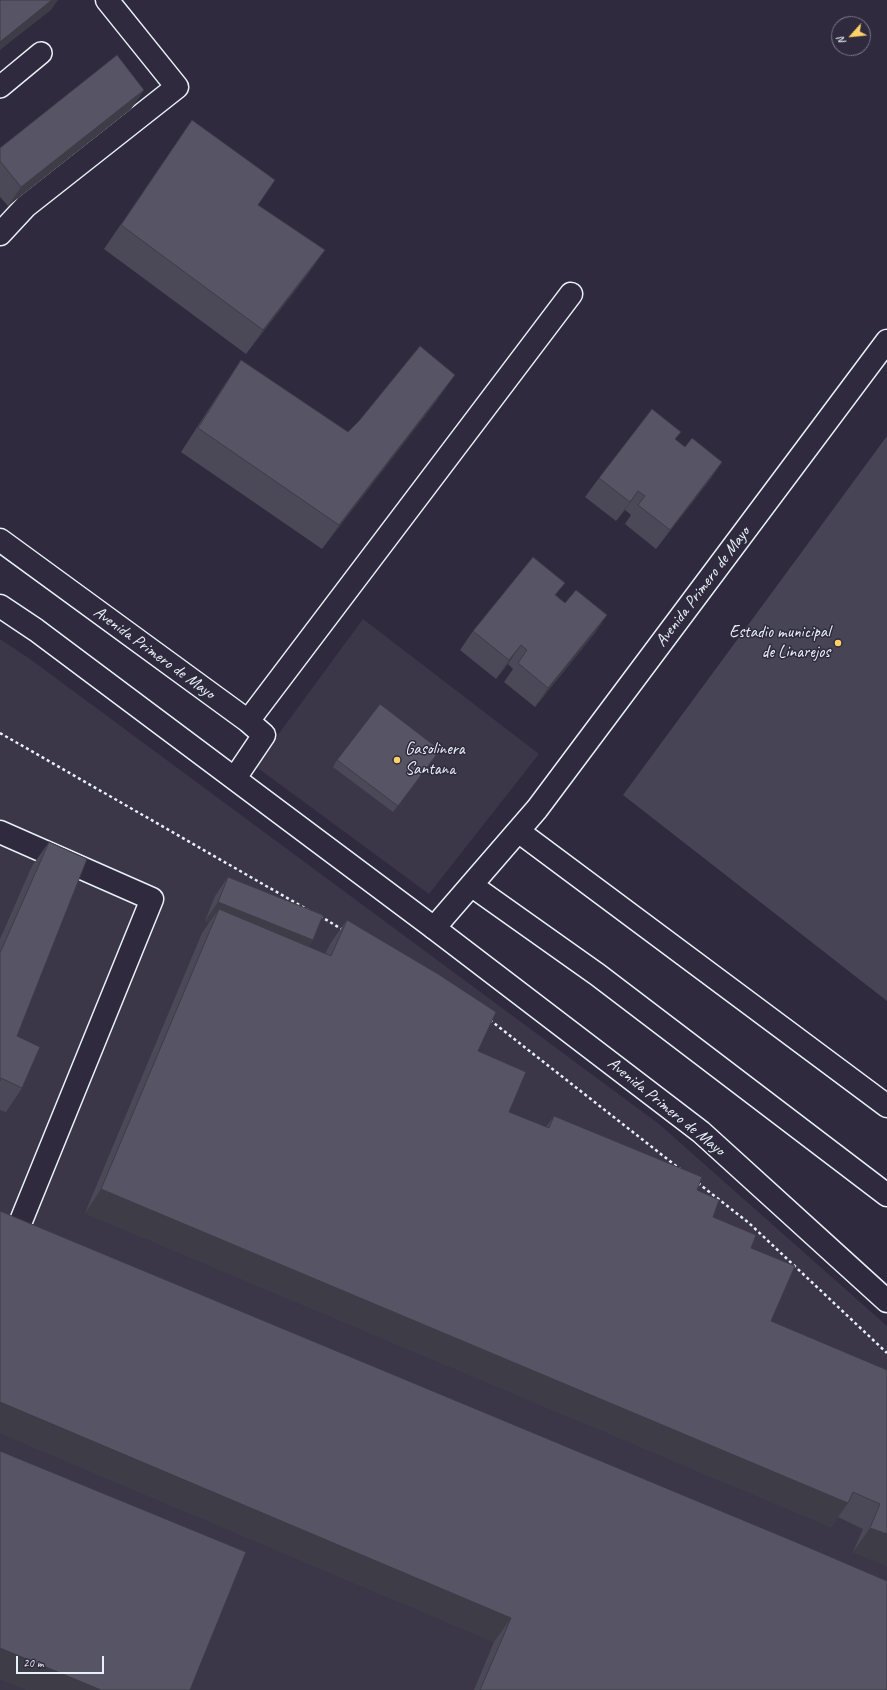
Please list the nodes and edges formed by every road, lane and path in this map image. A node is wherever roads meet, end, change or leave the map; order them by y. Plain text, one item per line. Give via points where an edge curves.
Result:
1 (107, 0) edge
2 (41, 53) dead end
3 (0, 87) edge
4 (0, 234) edge
5 (571, 294) dead end
6 (887, 341) edge
7 (0, 540) edge
8 (0, 606) edge
9 (248, 721) junction
10 (0, 733) edge
11 (235, 778) junction
12 (518, 831) junction
13 (0, 832) edge
14 (471, 885) junction
15 (312, 912) edge
16 (319, 916) edge
17 (434, 928) junction
18 (346, 931) edge
19 (489, 1018) edge
20 (887, 1106) edge
21 (680, 1170) edge
22 (693, 1179) edge
23 (887, 1195) edge
24 (0, 1213) edge
25 (887, 1301) edge
26 (887, 1353) edge

1 - 4 street via 178,87 26,206
2 - 3 street
5 - 9 street
6 - 12 street, Avenida Primero de Mayo
7 - 9 street, Avenida Primero de Mayo
8 - 11 street, Avenida Primero de Mayo
9 - 11 street, Avenida Primero de Mayo via 264,735
10 - 15 path
11 - 17 street, Avenida Primero de Mayo
12 - 14 street, Avenida Primero de Mayo
12 - 20 street
13 - 24 street via 152,899 29,1224
14 - 17 street, Avenida Primero de Mayo
14 - 23 street via 598,975
16 - 18 path
17 - 25 street, Avenida Primero de Mayo via 701,1132
19 - 21 path
22 - 26 path via 748,1223

